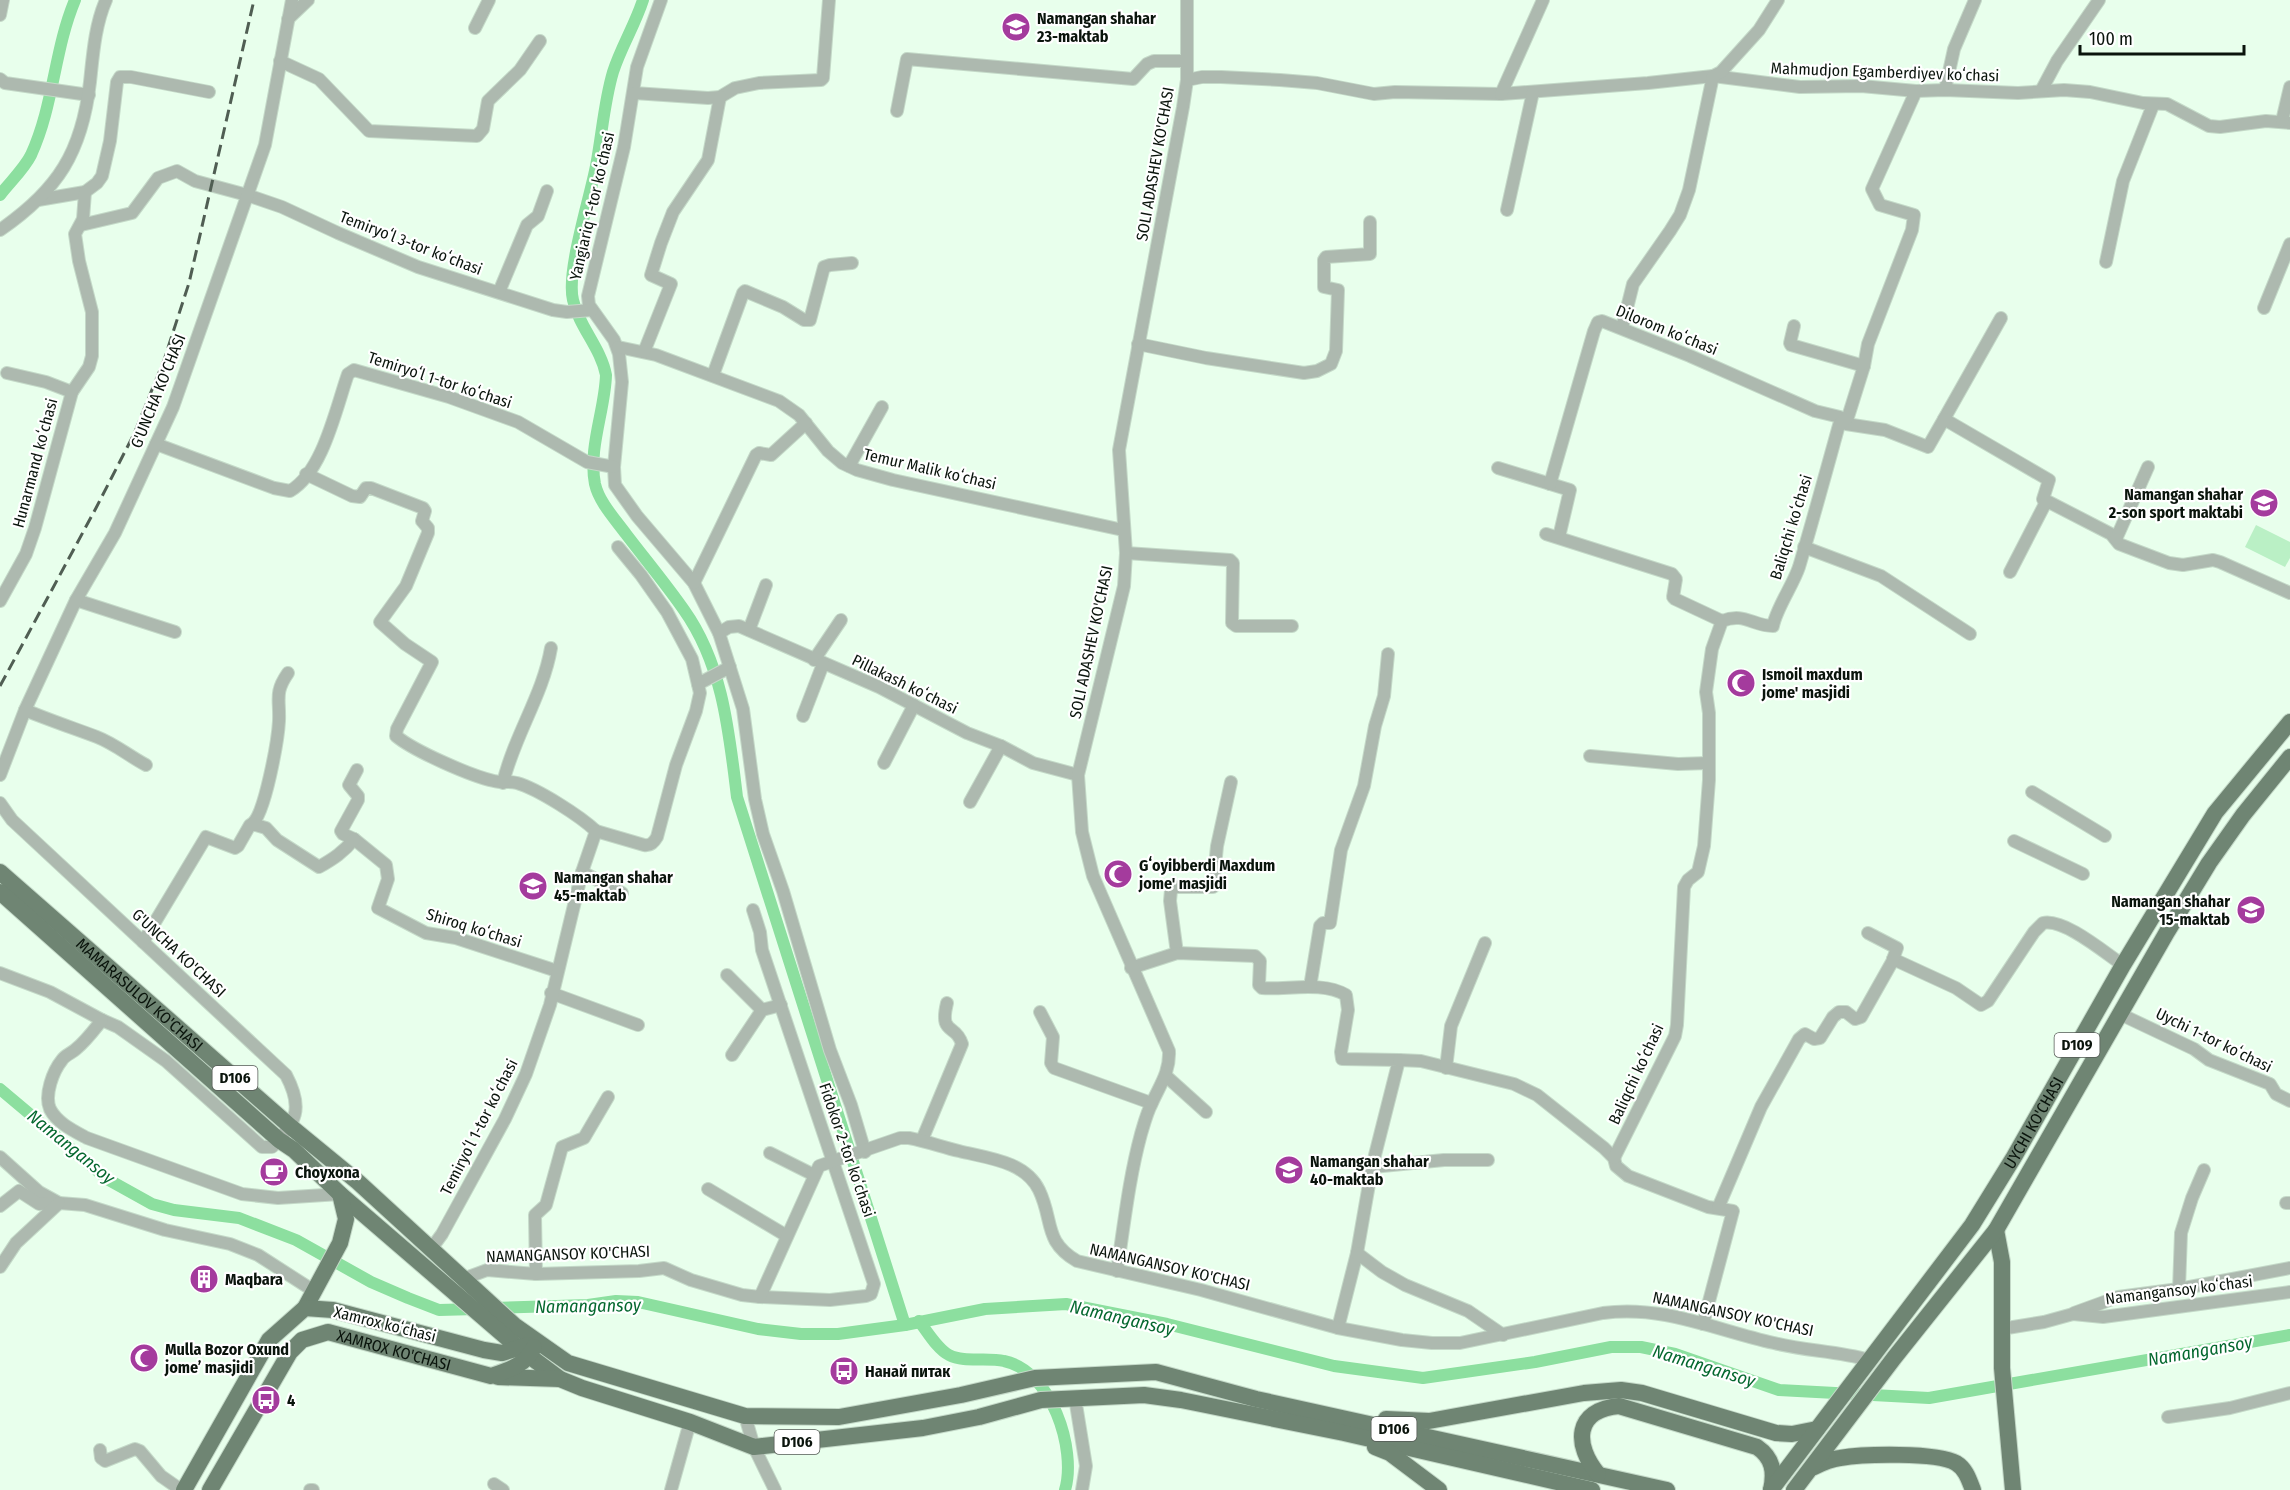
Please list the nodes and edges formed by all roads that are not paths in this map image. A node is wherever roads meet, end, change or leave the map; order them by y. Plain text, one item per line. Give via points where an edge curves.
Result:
1 (3, 0) edge
2 (106, 0) edge
3 (292, 0) edge
4 (308, 0) edge
5 (489, 0) edge
6 (661, 0) edge
7 (829, 0) edge
8 (1187, 0) edge
9 (1543, 0) edge
10 (1778, 0) edge
11 (1975, 0) edge
12 (2099, 0) edge
13 (0, 15) edge
14 (288, 19) junction
15 (475, 28) dead end
16 (540, 41) dead end
17 (280, 61) junction
18 (1186, 61) junction
19 (1713, 76) junction
20 (1187, 80) junction
21 (3, 81) edge
22 (2290, 87) edge
23 (1945, 90) junction
24 (1916, 91) junction
25 (2041, 91) junction
26 (208, 92) dead end
27 (1533, 92) junction
28 (634, 93) junction
29 (85, 94) junction
30 (1501, 94) junction
31 (720, 97) junction
32 (2153, 105) junction
33 (897, 111) dead end
34 (2286, 122) edge
35 (547, 191) dead end
36 (85, 192) junction
37 (248, 195) junction
38 (38, 200) junction
39 (1507, 210) dead end
40 (1370, 222) dead end
41 (81, 225) junction
42 (0, 230) edge
43 (2290, 244) edge
44 (2106, 262) dead end
45 (852, 263) dead end
46 (499, 292) junction
47 (2264, 308) dead end
48 (590, 310) junction
49 (2001, 318) dead end
50 (1794, 326) dead end
51 (1622, 328) junction
52 (1138, 344) junction
53 (618, 347) junction
54 (644, 352) junction
55 (1864, 366) junction
56 (7, 373) dead end
57 (714, 375) junction
58 (72, 392) junction
59 (882, 407) dead end
60 (1944, 419) junction
61 (1843, 421) junction
62 (806, 423) junction
63 (156, 444) junction
64 (610, 466) junction
65 (849, 466) junction
66 (2148, 467) dead end
67 (1498, 468) dead end
68 (306, 474) junction
69 (1550, 484) junction
70 (2046, 502) junction
71 (1123, 530) junction
72 (1546, 534) dead end
73 (1559, 537) junction
74 (2116, 539) junction
75 (618, 547) dead end
76 (1804, 547) junction
77 (1126, 553) junction
78 (2010, 572) dead end
79 (694, 583) junction
80 (766, 585) dead end
81 (2290, 593) edge
82 (76, 600) junction
83 (0, 601) edge
84 (841, 620) dead end
85 (1722, 621) junction
86 (1292, 626) dead end
87 (749, 630) junction
88 (175, 632) dead end
89 (719, 633) junction
90 (1970, 634) dead end
91 (551, 648) dead end
92 (1388, 654) dead end
93 (819, 662) junction
94 (726, 669) junction
95 (288, 673) dead end
96 (700, 683) junction
97 (914, 705) junction
98 (25, 710) junction
99 (803, 716) dead end
100 (2290, 723) edge
101 (1001, 746) junction
102 (1590, 756) dead end
103 (2290, 757) edge
104 (884, 763) dead end
105 (1709, 763) junction
106 (146, 765) dead end
107 (357, 770) dead end
108 (0, 775) edge
109 (1078, 775) junction
110 (1231, 782) dead end
111 (503, 783) junction
112 (2032, 792) dead end
113 (969, 802) dead end
114 (0, 803) edge
115 (252, 824) junction
116 (596, 831) junction
117 (2105, 836) dead end
118 (354, 839) junction
119 (2014, 841) dead end
120 (0, 872) edge
121 (582, 872) junction
122 (2083, 874) dead end
123 (0, 892) edge
124 (622, 893) dead end
125 (753, 910) dead end
126 (1868, 933) dead end
127 (143, 942) junction
128 (1485, 943) dead end
129 (1177, 953) junction
130 (1893, 959) junction
131 (2122, 965) junction
132 (1131, 968) junction
133 (557, 971) junction
134 (0, 973) edge
135 (727, 975) dead end
136 (1310, 987) junction
137 (551, 993) junction
138 (947, 1003) dead end
139 (781, 1005) junction
140 (762, 1010) junction
141 (1040, 1012) dead end
142 (2120, 1014) junction
143 (102, 1020) junction
144 (638, 1025) dead end
145 (732, 1055) dead end
146 (1399, 1060) junction
147 (1446, 1068) junction
148 (1166, 1076) junction
149 (608, 1097) dead end
150 (2290, 1101) edge
151 (1151, 1103) junction
152 (1206, 1112) dead end
153 (291, 1127) junction
154 (279, 1140) junction
155 (922, 1140) junction
156 (770, 1153) dead end
157 (861, 1153) junction
158 (0, 1157) edge
159 (1614, 1158) junction
160 (835, 1160) junction
161 (1488, 1160) dead end
162 (1372, 1167) junction
163 (2204, 1170) dead end
164 (814, 1175) junction
165 (708, 1189) dead end
166 (340, 1194) junction
167 (59, 1203) junction
168 (0, 1206) edge
169 (1718, 1208) junction
170 (1996, 1230) junction
171 (787, 1236) junction
172 (431, 1249) junction
173 (1357, 1253) junction
174 (0, 1267) edge
175 (2290, 1268) edge
176 (1117, 1271) junction
177 (536, 1274) junction
178 (1934, 1276) junction
179 (317, 1284) junction
180 (464, 1287) junction
181 (1950, 1288) junction
182 (2179, 1289) junction
183 (2290, 1292) edge
184 (760, 1297) junction
185 (305, 1308) junction
186 (2073, 1314) junction
187 (1703, 1324) junction
188 (1338, 1328) junction
189 (2001, 1329) junction
190 (1503, 1335) junction
191 (529, 1349) junction
192 (1867, 1363) junction
193 (491, 1376) junction
194 (560, 1379) junction
195 (2290, 1393) edge
196 (1071, 1398) junction
197 (745, 1416) junction
198 (2168, 1417) dead end
199 (690, 1422) junction
200 (1345, 1426) junction
201 (1817, 1429) junction
202 (754, 1447) junction
203 (100, 1450) dead end
204 (1813, 1467) junction
205 (1595, 1482) edge
206 (1568, 1488) edge
207 (183, 1490) edge
208 (210, 1490) edge
209 (671, 1490) edge
210 (775, 1490) edge
211 (1082, 1490) edge
212 (1439, 1490) edge
213 (1667, 1490) edge
214 (1771, 1490) edge
215 (1794, 1490) edge
216 (1973, 1490) edge
217 (2013, 1490) edge

1 - 13 street
2 - 29 street
3 - 14 street, G'UNCHA KO'CHASI
4 - 14 street
5 - 15 street
6 - 28 street, Yangiariq 1-tor koʻchasi via 637,67
7 - 31 street via 822,79 759,83 735,88
8 - 18 street, SOLI ADASHEV KO'CHASI
9 - 30 street
10 - 19 street via 1759,30
11 - 23 street via 1954,49
12 - 25 street
14 - 17 street, G'UNCHA KO'CHASI
16 - 17 street via 520,70 488,101 483,129 477,136 369,131 320,79
17 - 37 street, G'UNCHA KO'CHASI via 265,145
18 - 20 street, SOLI ADASHEV KO'CHASI
18 - 33 street via 1154,61 1133,79 907,59
19 - 24 street, Mahmudjon Egamberdiyev koʻchasi via 1800,87 1861,86
19 - 27 street, Mahmudjon Egamberdiyev koʻchasi
19 - 51 street via 1680,215 1633,284
20 - 30 street, Mahmudjon Egamberdiyev koʻchasi via 1280,80 1374,94
20 - 52 street, SOLI ADASHEV KO'CHASI
21 - 29 street
22 - 34 street
23 - 24 street, Mahmudjon Egamberdiyev koʻchasi
23 - 25 street, Mahmudjon Egamberdiyev koʻchasi
24 - 55 street, Baliqchi koʻchasi via 1872,189 1880,205 1914,217 1868,344
25 - 32 street, Mahmudjon Egamberdiyev koʻchasi via 2090,92
26 - 36 street via 120,77 104,170 98,183
27 - 30 street, Mahmudjon Egamberdiyev koʻchasi
27 - 39 street
28 - 31 street
28 - 48 street, Yangiariq 1-tor koʻchasi via 590,289
29 - 38 street via 81,132 70,157
31 - 54 street via 708,160 673,212 651,275 670,284
32 - 34 street, Mahmudjon Egamberdiyev koʻchasi via 2167,104 2209,126
32 - 44 street via 2123,181
35 - 46 street via 538,216 527,225
36 - 38 street
36 - 41 street, Hunarmand koʻchasi
37 - 41 street, Temiryoʻl 3-tor koʻchasi via 212,187 172,171 158,178 132,213
37 - 46 street, Temiryoʻl 3-tor koʻchasi via 418,267
37 - 63 street, G'UNCHA KO'CHASI via 173,407
38 - 42 street
40 - 52 street via 1370,254 1324,260 1324,286 1338,290 1335,358 1326,367 1304,373
41 - 58 street, Hunarmand koʻchasi via 75,234 92,312 93,342 89,366
43 - 47 street
45 - 57 street via 824,267 810,320 743,293
46 - 48 street, Temiryoʻl 3-tor koʻchasi via 553,310
48 - 53 street
49 - 60 street
50 - 55 street via 1791,345
51 - 61 street, Dilorom koʻchasi
51 - 69 street, Dilorom koʻchasi via 1602,321 1597,324
52 - 71 street, SOLI ADASHEV KO'CHASI via 1119,450
53 - 54 street, Temur Malik koʻchasi
53 - 64 street via 622,382
54 - 57 street, Temur Malik koʻchasi
55 - 61 street, Baliqchi koʻchasi via 1848,417
56 - 58 street
57 - 62 street, Temur Malik koʻchasi via 779,401
58 - 83 street, Hunarmand koʻchasi via 35,528 26,554
59 - 65 street
60 - 61 street, Dilorom koʻchasi via 1928,447 1885,430 1861,428
60 - 70 street via 2049,480 2043,499
61 - 76 street, Baliqchi koʻchasi
62 - 65 street, Temur Malik koʻchasi via 828,452
62 - 79 street via 771,455 756,455
63 - 68 street, Temiryoʻl 1-tor koʻchasi via 285,491 295,488
63 - 82 street, G'UNCHA KO'CHASI via 115,533
64 - 68 street, Temiryoʻl 1-tor koʻchasi via 587,462 518,422 354,370 348,374 325,446
64 - 79 street via 621,494
65 - 71 street, Temur Malik koʻchasi via 893,480
66 - 74 street
67 - 69 street
68 - 111 street via 352,496 360,497 368,487 423,508 422,521 428,533 406,586 380,622 432,662 396,735 445,763
69 - 73 street via 1570,490
70 - 74 street
70 - 78 street
71 - 77 street, SOLI ADASHEV KO'CHASI
72 - 73 street
73 - 85 street via 1672,574 1676,579 1675,599
74 - 81 street via 2119,544 2169,563 2183,566 2220,562
75 - 96 street via 667,612
76 - 85 street, Baliqchi koʻchasi via 1773,626 1739,616
76 - 90 street via 1881,576
77 - 86 street via 1230,560 1232,623
77 - 109 street, SOLI ADASHEV KO'CHASI via 1124,586
79 - 89 street
80 - 87 street
82 - 88 street
82 - 98 street, G'UNCHA KO'CHASI
84 - 93 street
85 - 105 street, Baliqchi koʻchasi via 1712,649 1706,692
87 - 89 street, Pillakash koʻchasi via 739,626
87 - 93 street, Pillakash koʻchasi
89 - 94 street
91 - 111 street
92 - 136 street via 1384,696 1364,786 1341,850 1330,923 1320,926
93 - 97 street, Pillakash koʻchasi
93 - 99 street
94 - 96 street
94 - 157 street via 743,709 763,834 851,1105
95 - 115 street via 279,686 279,722 262,808
96 - 116 street via 696,711 654,843 648,846
97 - 101 street, Pillakash koʻchasi
97 - 104 street
98 - 106 street via 97,737
98 - 108 street, G'UNCHA KO'CHASI
100 - 131 main road, UYCHI KO'CHASI / D109 via 2216,813
101 - 109 street, Pillakash koʻchasi via 1033,763
101 - 113 street
102 - 105 street
103 - 142 main road, UYCHI KO'CHASI / D109 via 2209,863
105 - 159 street, Baliqchi koʻchasi via 1701,864 1684,887 1675,1035
107 - 118 street via 349,785 358,800 341,831
109 - 132 street, SOLI ADASHEV KO'CHASI via 1082,832 1093,876
110 - 129 street via 1213,887 1171,890
111 - 116 street via 514,782 528,788
112 - 117 street
114 - 127 street, G'UNCHA KO'CHASI via 12,820
115 - 118 street via 271,831 277,840 319,867 343,853
115 - 127 street via 236,848 206,837
116 - 121 street, Temiryoʻl 1-tor koʻchasi
118 - 133 street, Shiroq koʻchasi via 386,865 388,879 378,908 426,933 456,938
119 - 122 street
120 - 153 main road, MAMARASULOV KO'CHASI / D106
121 - 124 street
121 - 133 street, Temiryoʻl 1-tor koʻchasi
123 - 154 main road, MAMARASULOV KO'CHASI / D106
125 - 139 street, Fidokor 2-tor koʻchasi
126 - 130 street via 1895,946
127 - 153 street, G'UNCHA KO'CHASI via 286,1076 296,1106
128 - 147 street via 1451,1026
129 - 132 street
129 - 136 street via 1255,956 1260,961 1262,988
130 - 131 street via 1956,988 1981,1005 1988,1001 2043,923 2067,928
130 - 169 street via 1861,1017 1855,1019 1839,1012 1817,1040 1802,1036 1761,1107
131 - 178 main road, UYCHI KO'CHASI / D109 via 2014,1157 1972,1225
132 - 148 street, SOLI ADASHEV KO'CHASI via 1169,1051
133 - 137 street, Temiryoʻl 1-tor koʻchasi
134 - 143 street via 51,992
135 - 140 street
136 - 146 street via 1346,995 1342,1059
137 - 144 street
137 - 172 street, Temiryoʻl 1-tor koʻchasi via 539,1039 505,1119
138 - 155 street via 946,1027 962,1044
139 - 140 street
139 - 160 street, Fidokor 2-tor koʻchasi
140 - 145 street
141 - 151 street via 1053,1037 1054,1068
142 - 150 street, Uychi 1-tor koʻchasi via 2173,1038 2209,1060 2270,1084 2276,1094
142 - 170 main road, UYCHI KO'CHASI / D109
143 - 154 street via 166,1061 257,1144 272,1147
143 - 166 street via 55,1070 48,1096 51,1110 60,1121 87,1138 242,1194 278,1198
146 - 147 street
146 - 162 street
147 - 159 street via 1514,1084 1537,1095
148 - 151 street, SOLI ADASHEV KO'CHASI
148 - 152 street
149 - 177 street via 584,1138 562,1147 546,1205 535,1215
151 - 176 street, SOLI ADASHEV KO'CHASI via 1129,1190
153 - 154 street
153 - 172 main road, MAMARASULOV KO'CHASI / D106
154 - 166 main road, MAMARASULOV KO'CHASI / D106
155 - 157 street, NAMANGANSOY KO'CHASI via 900,1138
155 - 176 street, NAMANGANSOY KO'CHASI via 989,1157 1022,1171 1040,1191 1052,1234 1064,1254 1077,1262
156 - 164 street
157 - 160 street, NAMANGANSOY KO'CHASI
158 - 167 street via 39,1192
159 - 169 street via 1616,1166 1628,1176
160 - 164 street, NAMANGANSOY KO'CHASI via 819,1166
160 - 184 street, Fidokor 2-tor koʻchasi via 874,1289 866,1296 830,1300
161 - 162 street
162 - 173 street
163 - 182 street via 2181,1233
164 - 171 street, NAMANGANSOY KO'CHASI
165 - 171 street
166 - 179 main road via 346,1220 340,1243
166 - 180 main road, MAMARASULOV KO'CHASI / D106
167 - 168 street via 39,1204 19,1191
167 - 174 street via 16,1243
167 - 179 street via 85,1205 165,1230 230,1244
169 - 187 street via 1733,1211
170 - 181 main road, UYCHI KO'CHASI / D109
170 - 189 main road via 2002,1262
171 - 184 street, NAMANGANSOY KO'CHASI
172 - 180 main road, MAMARASULOV KO'CHASI / D106
173 - 188 street
173 - 190 street via 1405,1285 1468,1311
175 - 182 street
176 - 188 street, NAMANGANSOY KO'CHASI
177 - 180 street, NAMANGANSOY KO'CHASI via 487,1270
177 - 184 street, NAMANGANSOY KO'CHASI via 664,1268 691,1280
178 - 181 main road
178 - 192 main road, UYCHI KO'CHASI / D109
179 - 185 main road
180 - 191 main road, D106
181 - 204 main road, UYCHI KO'CHASI / D109
182 - 186 street via 2118,1297
183 - 186 street, Namangansoy koʻchasi via 2103,1317
185 - 191 main road, Xamrox koʻchasi via 333,1310 484,1350 502,1353
185 - 207 main road via 269,1340
186 - 189 street, Namangansoy koʻchasi
187 - 190 street, NAMANGANSOY KO'CHASI via 1650,1311 1622,1311
187 - 192 street, NAMANGANSOY KO'CHASI via 1775,1344 1853,1355
188 - 190 street, NAMANGANSOY KO'CHASI via 1432,1343 1460,1343
189 - 217 main road
191 - 193 main road via 516,1367
191 - 194 main road, D106
191 - 197 main road, D106
192 - 201 main road, D109
193 - 194 main road, XAMROX KO'CHASI
193 - 208 main road, XAMROX KO'CHASI via 328,1332 302,1340 290,1352
194 - 199 main road, D106
195 - 198 street via 2230,1408
196 - 200 main road, D106 via 1144,1395
196 - 202 main road, D106 via 1041,1400 922,1428
196 - 211 street via 1086,1466
197 - 200 main road, D106 via 839,1417 1035,1378 1156,1372
197 - 202 street
199 - 202 main road, D106
199 - 209 street
200 - 201 main road via 1371,1418 1429,1421 1621,1390 1776,1433
200 - 205 main road, D106
200 - 206 main road, D106
200 - 212 main road via 1390,1453
201 - 214 main road, D109
202 - 210 street
203 - 207 street via 105,1461 135,1449 140,1451 161,1476
204 - 215 main road, D109
204 - 216 main road via 1828,1460 1862,1456 1944,1458 1966,1472
205 - 206 main road, D106
205 - 213 main road, D106
205 - 214 main road via 1581,1447 1582,1431 1594,1413 1618,1406 1757,1447 1774,1470

